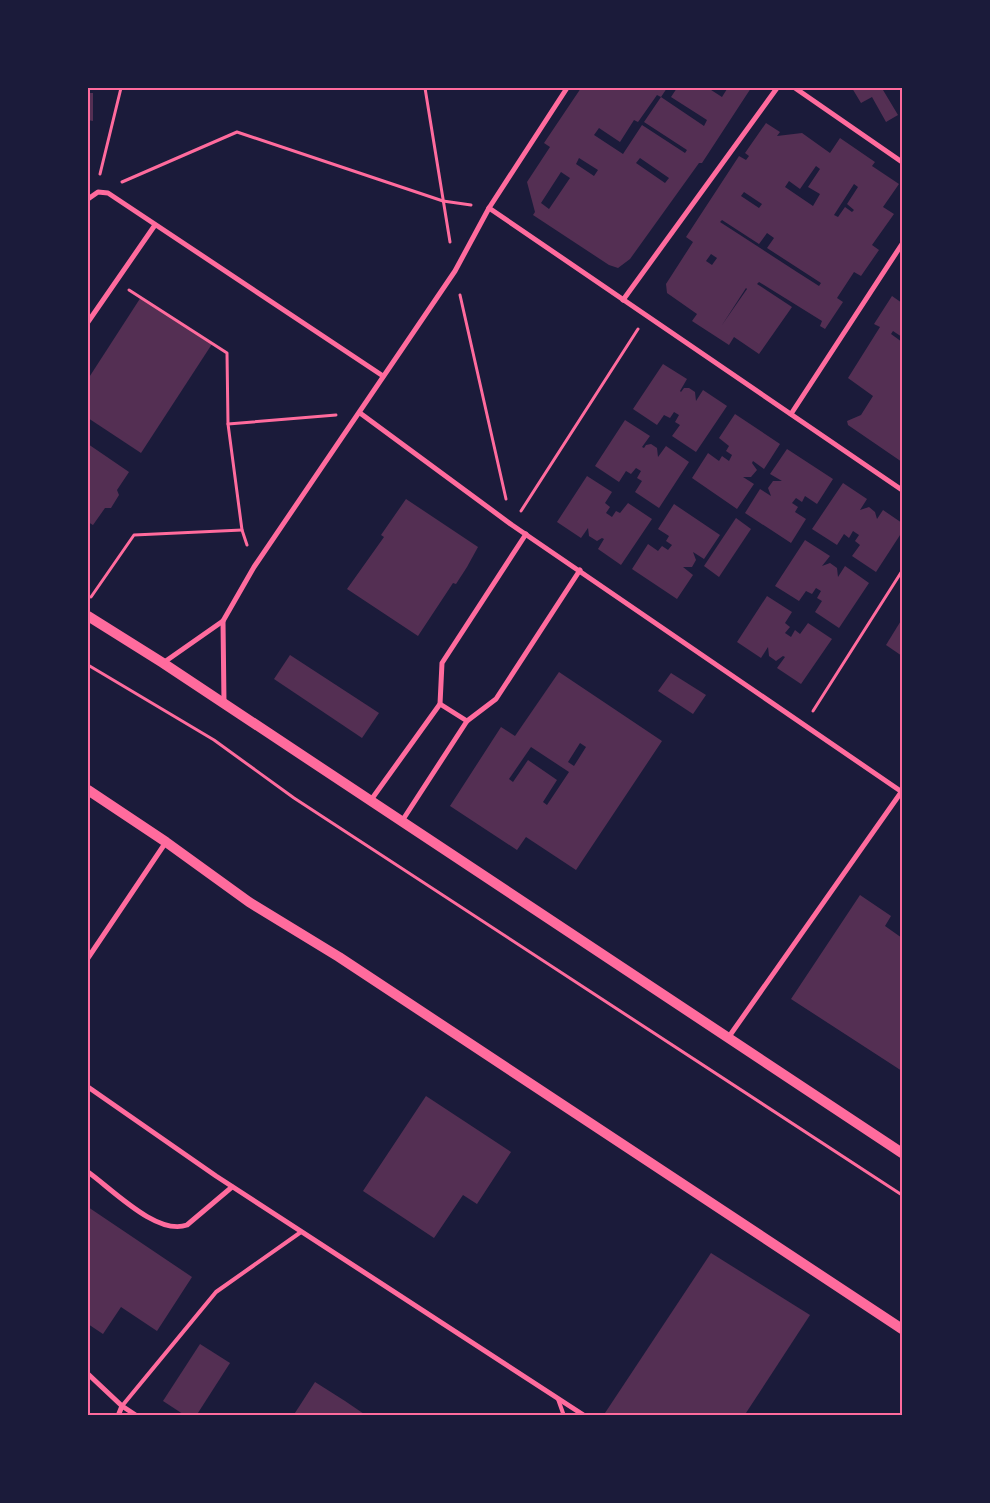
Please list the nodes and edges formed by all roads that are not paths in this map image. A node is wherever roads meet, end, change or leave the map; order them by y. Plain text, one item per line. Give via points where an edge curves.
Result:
1 (567, 88) edge
2 (777, 88) edge
3 (795, 88) edge
4 (902, 162) edge
5 (88, 199) edge
6 (489, 208) junction
7 (155, 225) junction
8 (902, 244) edge
9 (623, 300) junction
10 (88, 322) edge
11 (383, 376) junction
12 (360, 412) junction
13 (791, 414) junction
14 (902, 490) edge
15 (526, 534) junction
16 (580, 570) junction
17 (88, 616) edge
18 (223, 620) junction
19 (163, 663) junction
20 (224, 704) junction
21 (440, 704) junction
22 (467, 721) junction
23 (88, 790) edge
24 (902, 792) edge
25 (371, 800) junction
26 (401, 821) junction
27 (166, 842) junction
28 (88, 958) edge
29 (728, 1038) junction
30 (88, 1087) edge
31 (902, 1153) edge
32 (88, 1172) edge
33 (232, 1187) junction
34 (301, 1232) junction
35 (902, 1328) edge
36 (88, 1374) edge
37 (558, 1398) junction
38 (122, 1406) junction
39 (118, 1416) edge
40 (137, 1416) edge
41 (564, 1416) edge
42 (585, 1416) edge

1 - 6 street
2 - 9 street
3 - 4 street
5 - 7 street via 96,193 108,193
6 - 9 street
6 - 11 street via 455,271
7 - 10 street
7 - 11 street
8 - 13 street
9 - 13 street
11 - 12 street
12 - 15 street
12 - 18 street via 254,567
13 - 14 street
15 - 16 street
15 - 21 street via 442,663
16 - 22 street via 496,699
16 - 24 street
17 - 19 main road
18 - 19 street
18 - 20 street
19 - 20 main road
20 - 25 main road
21 - 22 street
21 - 25 street
22 - 26 street
23 - 27 main road
24 - 29 street
25 - 26 main road
26 - 29 main road
27 - 28 street
27 - 35 main road via 249,902 339,957
29 - 31 main road
30 - 33 street
32 - 33 street via 146,1216 169,1228 187,1225
33 - 34 street
34 - 37 street
34 - 38 lane via 216,1292
36 - 38 street
37 - 41 lane
37 - 42 street
38 - 39 street
38 - 40 street

